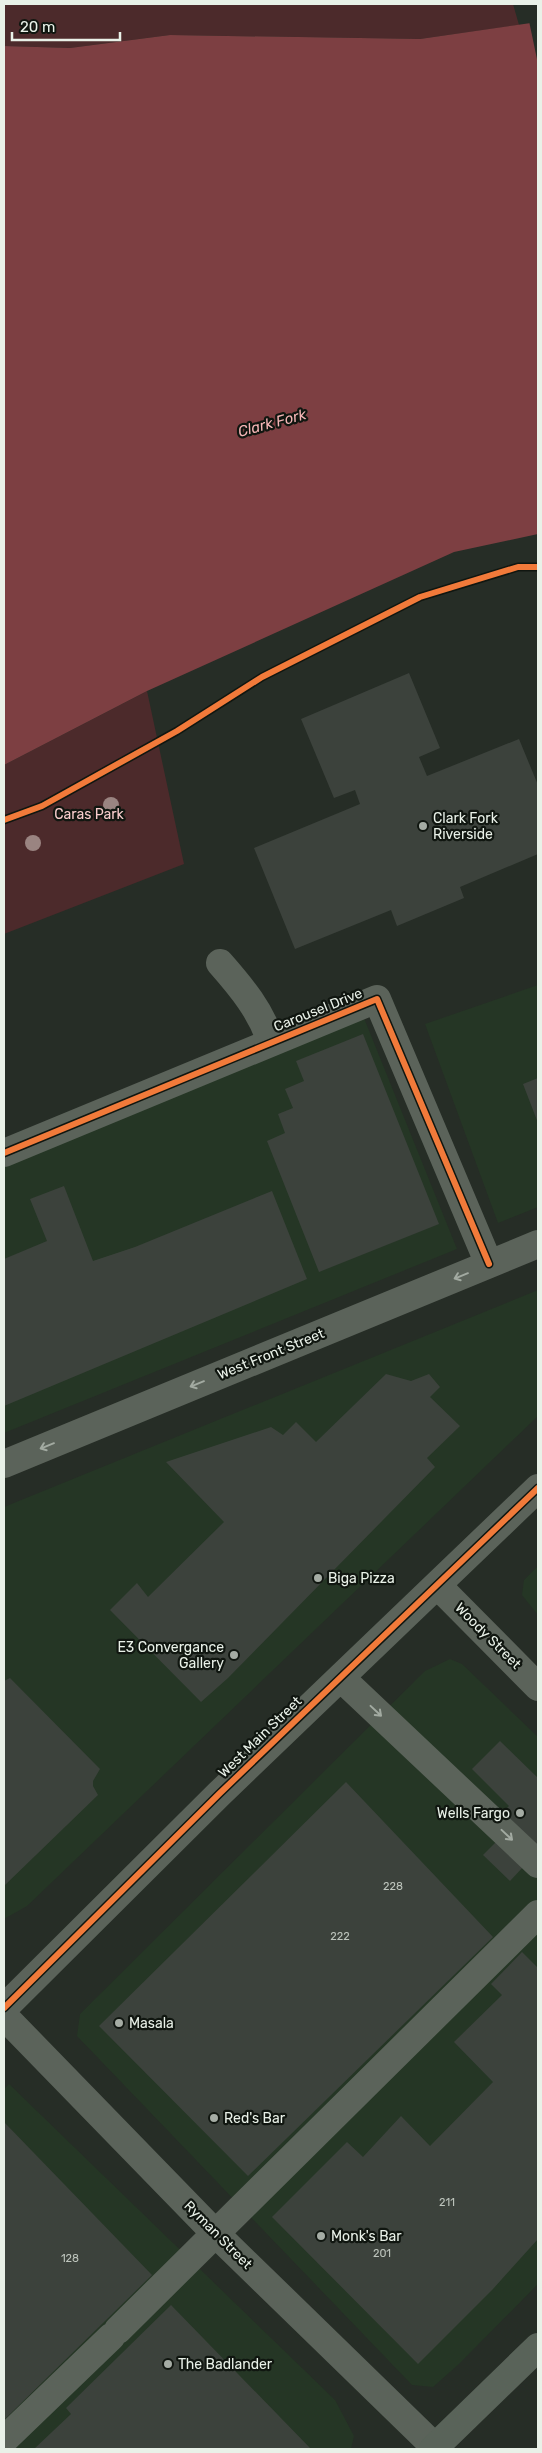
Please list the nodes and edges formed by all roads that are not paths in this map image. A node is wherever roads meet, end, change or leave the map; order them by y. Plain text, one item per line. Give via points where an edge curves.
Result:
1 (220, 963) dead end
2 (271, 1042) junction
3 (4, 1153) edge
4 (538, 1244) edge
5 (489, 1264) junction
6 (4, 1464) edge
7 (538, 1488) edge
8 (438, 1586) junction
9 (341, 1678) junction
10 (538, 1687) edge
11 (538, 1864) edge
12 (538, 1914) edge
13 (4, 2008) edge
14 (4, 2016) edge
15 (216, 2234) junction
16 (538, 2346) edge
17 (4, 2440) edge
18 (435, 2449) edge

1 - 2 street via 250,998
2 - 3 street, Carousel Drive
2 - 5 street, Carousel Drive via 377,999
4 - 5 street, West Front Street
5 -> 6 street, West Front Street
7 - 8 street, West Main Street
8 - 9 street, West Main Street
8 - 10 street, Woody Street
9 -> 11 street
9 - 13 street, West Main Street
12 - 15 street
14 - 15 street, Ryman Street
15 - 17 street
15 - 18 street, Ryman Street
16 - 18 main road

